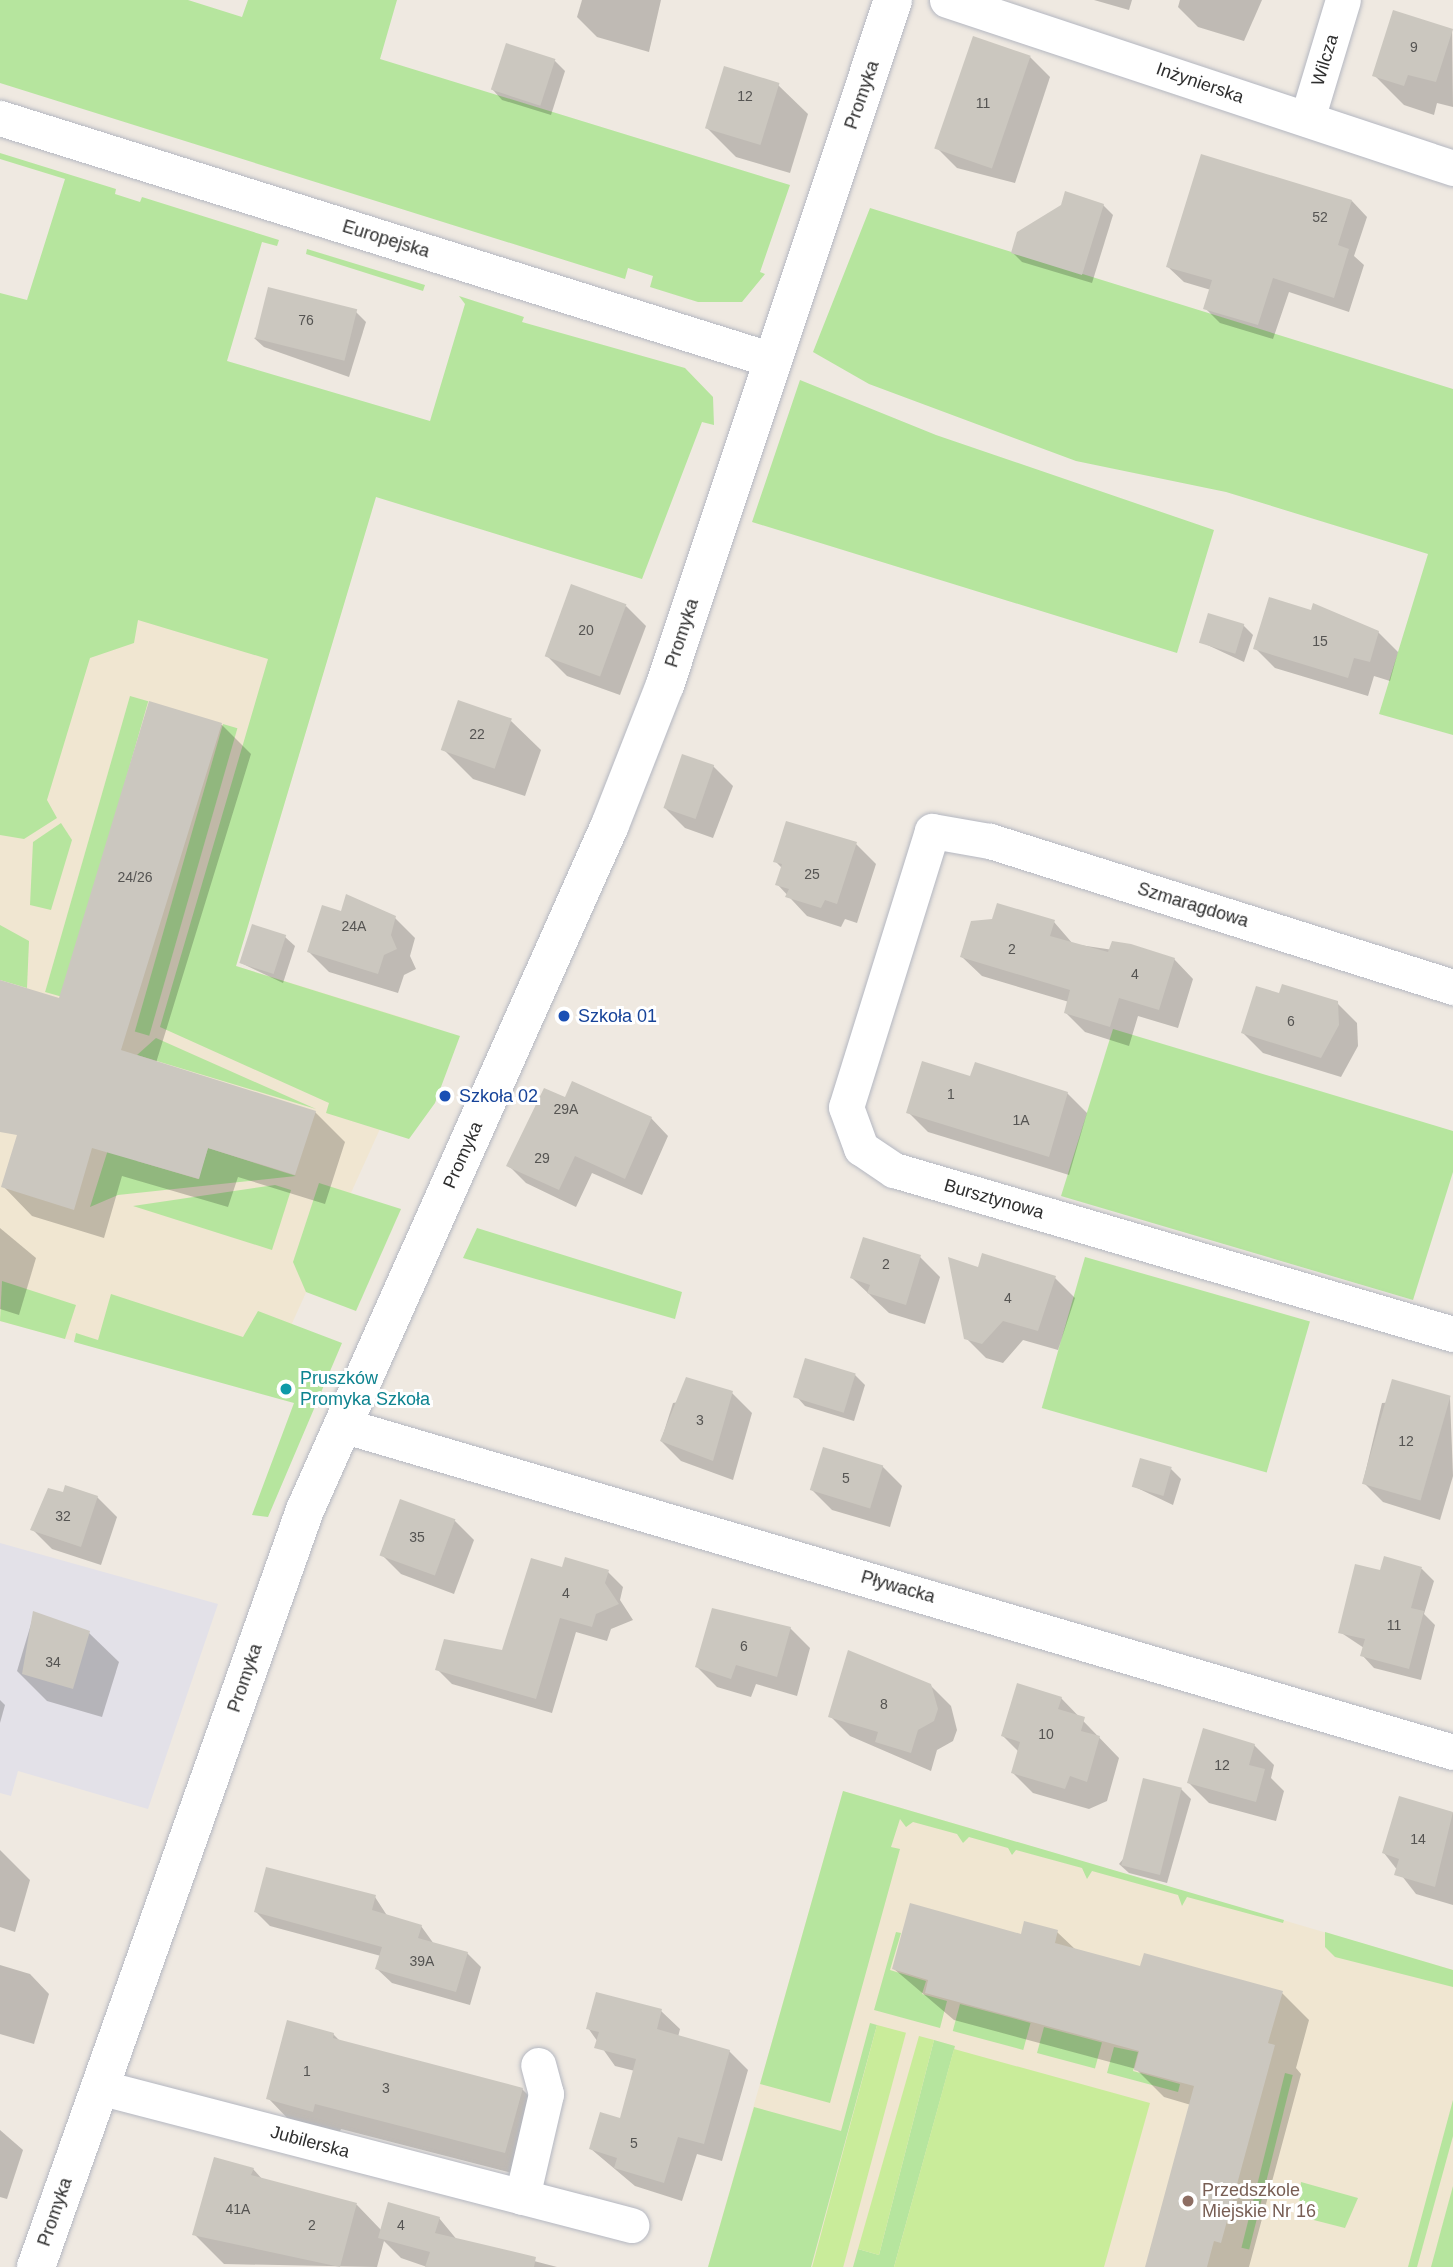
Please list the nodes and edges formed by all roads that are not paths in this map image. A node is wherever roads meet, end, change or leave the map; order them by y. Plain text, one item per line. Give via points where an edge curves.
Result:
1 (893, 0) edge
2 (947, 0) edge
3 (1343, 0) edge
4 (0, 118) edge
5 (1307, 119) junction
6 (1453, 168) edge
7 (772, 360) junction
8 (932, 831) joint
9 (1453, 987) edge
10 (1453, 1334) edge
11 (342, 1425) junction
12 (1453, 1752) edge
13 (538, 2065) dead end
14 (99, 2087) junction
15 (522, 2197) junction
16 (631, 2225) dead end
17 (36, 2267) edge

1 - 7 street, Promyka
2 - 5 street, Inżynierska
3 - 5 street, Wilcza
4 - 7 street, Europejska
5 - 6 street, Inżynierska
7 - 11 street, Promyka via 665,685 610,825
8 - 9 street, Szmaragdowa via 989,841
8 - 10 street, Bursztynowa via 846,1107 861,1148 894,1170
11 - 12 street, Pływacka
11 - 14 street, Promyka via 305,1510
13 - 15 street via 546,2094
14 - 15 street, Jubilerska
14 - 17 street, Promyka
15 - 16 street, Jubilerska

